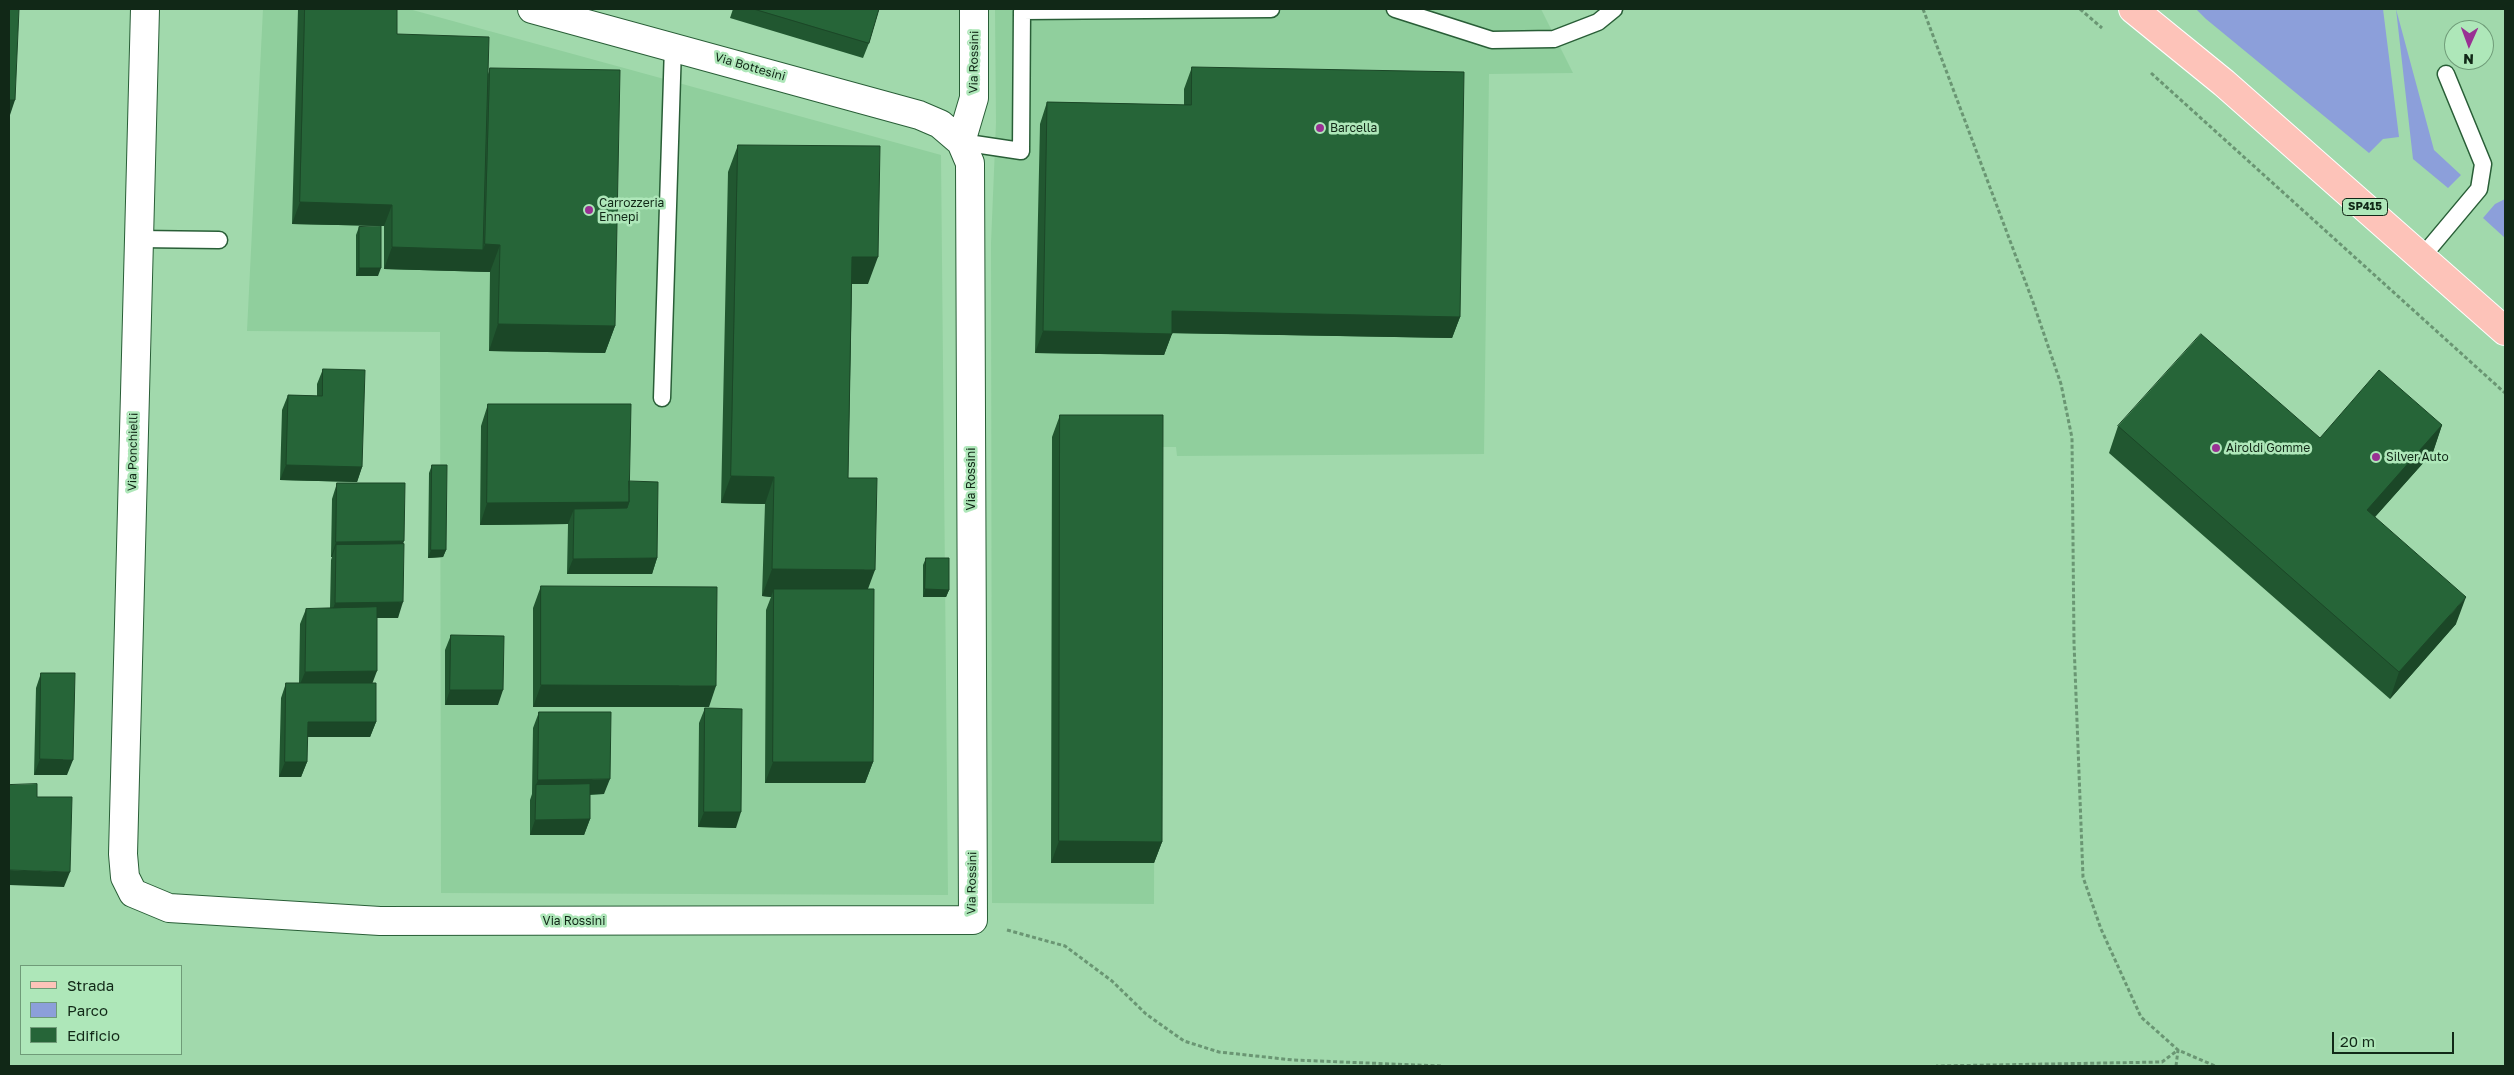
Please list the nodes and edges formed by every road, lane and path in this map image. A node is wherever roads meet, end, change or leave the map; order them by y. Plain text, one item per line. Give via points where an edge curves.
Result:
1 (144, 9) edge
2 (532, 9) edge
3 (974, 9) edge
4 (1271, 9) edge
5 (1396, 9) edge
6 (1614, 9) edge
7 (1923, 9) edge
8 (2080, 9) edge
9 (2134, 9) edge
10 (2159, 9) edge
11 (2102, 29) dead end
12 (673, 46) junction
13 (2146, 68) dead end
14 (2446, 74) dead end
15 (2224, 83) junction
16 (961, 142) junction
17 (139, 239) junction
18 (219, 240) dead end
19 (2422, 257) junction
20 (2505, 331) edge
21 (2505, 393) edge
22 (662, 398) dead end
23 (133, 893) joint
24 (972, 920) junction
25 (2178, 1050) junction
26 (1441, 1066) edge
27 (1936, 1066) edge
28 (2176, 1066) edge
29 (2214, 1066) edge

1 - 17 street, Via Ponchielli
2 - 12 street, Via Bottesini
3 - 16 street, Via Rossini via 974,98
4 - 16 lane via 1022,11 1021,151
5 - 6 lane via 1492,40 1501,40 1554,39 1598,22
7 - 25 path via 2034,302 2061,384 2072,438 2074,643 2083,877 2101,929 2141,1017
8 - 11 path
9 - 15 main road, SP415
10 - 15 main road, SP415
12 - 16 street, Via Bottesini via 919,115 940,124
12 - 22 lane
13 - 21 path
14 - 19 lane via 2483,164 2479,190
15 - 19 main road, SP415
16 - 24 street, Via Rossini via 970,163
17 - 18 lane
17 - 23 street, Via Ponchielli via 123,854 125,877
19 - 20 main road, SP415
23 - 24 street, Via Rossini via 169,908 380,921
24 - 26 path via 1065,946 1112,981 1146,1014 1184,1041 1219,1052 1292,1060
25 - 27 path via 2162,1062
25 - 28 path
25 - 29 path

